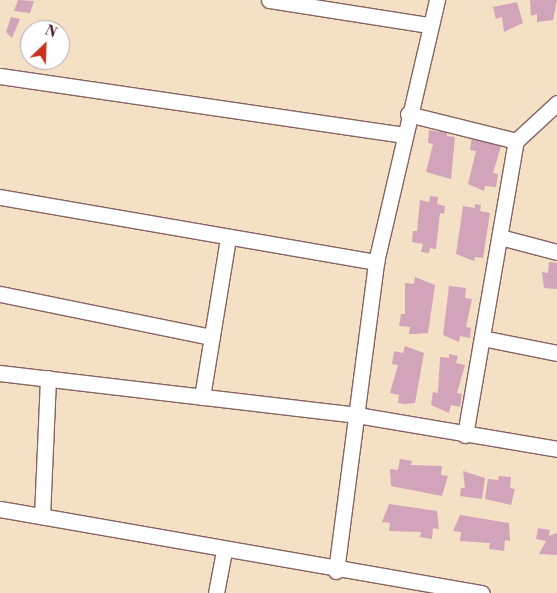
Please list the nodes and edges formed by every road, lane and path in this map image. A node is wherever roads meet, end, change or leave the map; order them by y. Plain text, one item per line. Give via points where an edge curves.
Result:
1 (269, 0) edge
2 (438, 0) edge
3 (428, 25) junction
4 (0, 76) edge
5 (557, 104) edge
6 (408, 114) junction
7 (403, 135) junction
8 (516, 142) junction
9 (0, 198) edge
10 (500, 237) junction
11 (228, 239) junction
12 (557, 252) edge
13 (376, 262) junction
14 (0, 294) edge
15 (212, 337) junction
16 (482, 338) junction
17 (557, 353) edge
18 (0, 372) edge
19 (48, 378) junction
20 (202, 397) junction
21 (357, 415) junction
22 (465, 435) junction
23 (557, 449) edge
24 (0, 509) edge
25 (42, 516) junction
26 (224, 551) junction
27 (336, 571) junction
28 (456, 591) edge
29 (216, 593) edge
30 (482, 593) edge

1 - 3 street
2 - 3 street
3 - 6 street
4 - 7 street
5 - 8 street
6 - 7 street
6 - 8 street
7 - 13 street
8 - 10 street
9 - 11 street
10 - 12 street
10 - 16 street
11 - 13 street
11 - 15 street
13 - 21 street
14 - 15 street
15 - 20 street
16 - 17 street
16 - 22 street
18 - 19 street
19 - 20 street
19 - 25 street
20 - 21 street
21 - 22 street
21 - 27 street
22 - 23 street
24 - 25 street
25 - 26 street
26 - 27 street
26 - 29 street
27 - 28 street
28 - 30 street

